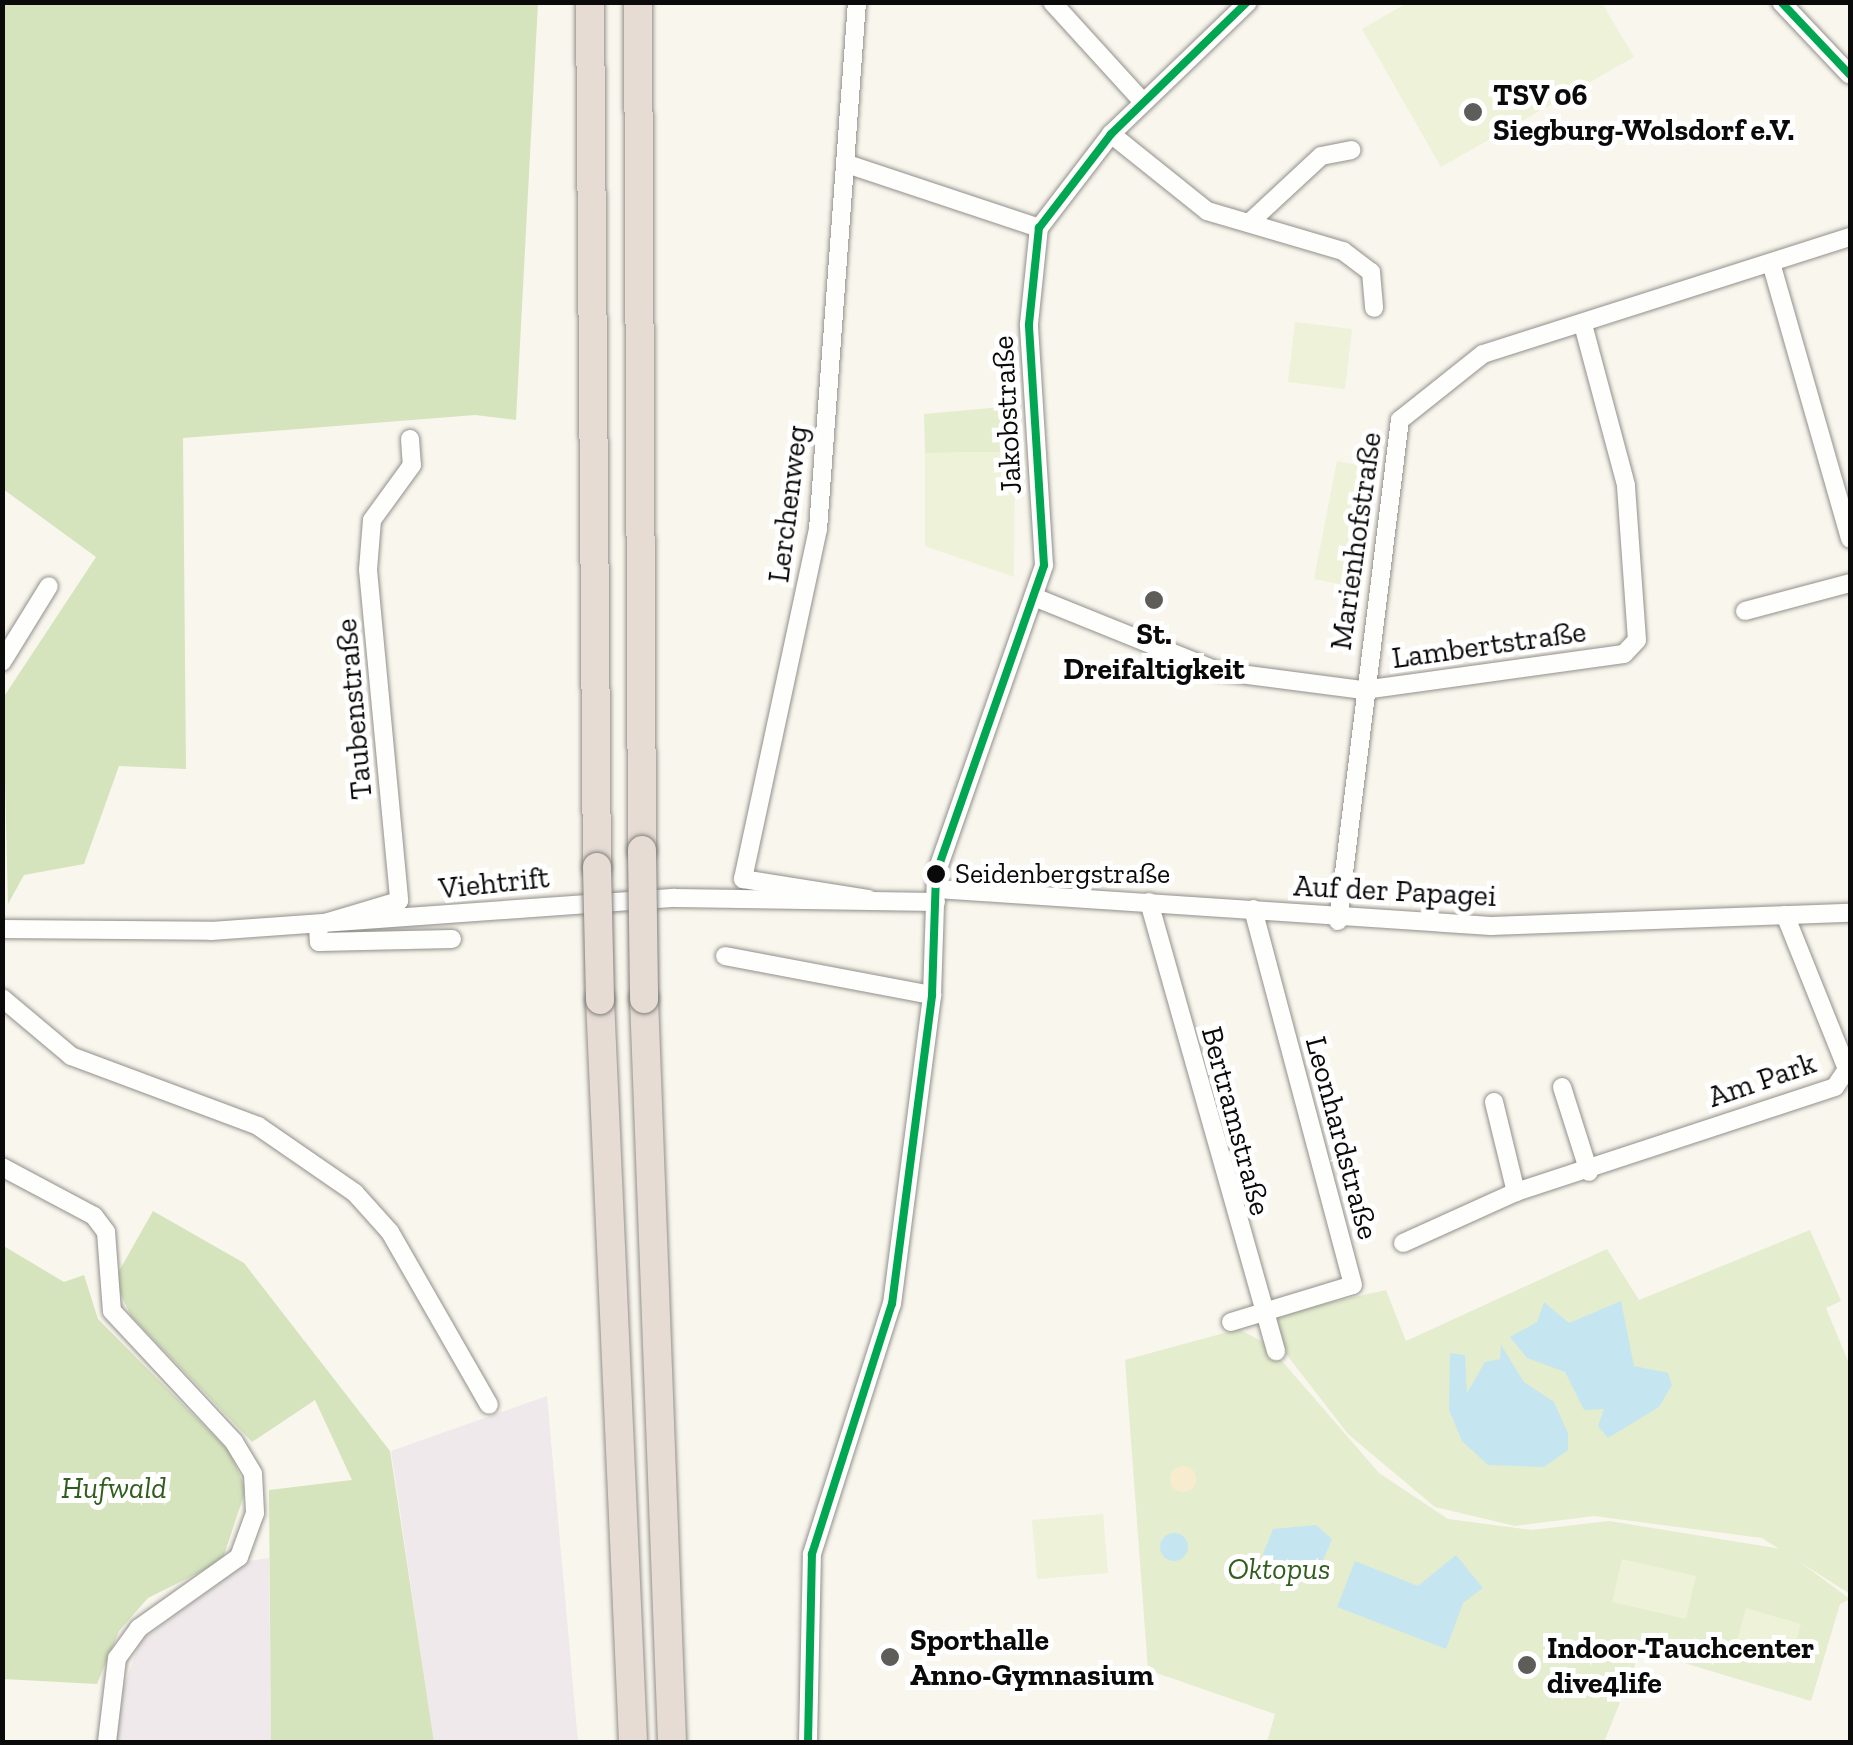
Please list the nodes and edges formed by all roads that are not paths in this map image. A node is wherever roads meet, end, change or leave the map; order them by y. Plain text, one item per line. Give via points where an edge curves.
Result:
1 (590, 2) edge
2 (638, 2) edge
3 (856, 2) edge
4 (1052, 2) edge
5 (1248, 2) edge
6 (1781, 2) edge
7 (1850, 74) edge
8 (1144, 102) junction
9 (1111, 134) junction
10 (1351, 150) dead end
11 (848, 164) junction
12 (1249, 224) junction
13 (1039, 228) junction
14 (1850, 237) edge
15 (1771, 263) junction
16 (1374, 308) dead end
17 (1583, 324) junction
18 (410, 439) dead end
19 (1850, 539) edge
20 (1850, 583) edge
21 (49, 586) dead end
22 (1034, 597) junction
23 (1745, 611) dead end
24 (5, 649) edge
25 (1364, 690) junction
26 (937, 896) junction
27 (675, 898) joint
28 (868, 899) junction
29 (1150, 902) junction
30 (1253, 909) junction
31 (1850, 913) edge
32 (1785, 915) junction
33 (1338, 921) junction
34 (318, 925) junction
35 (6, 926) edge
36 (452, 940) dead end
37 (725, 956) dead end
38 (932, 994) junction
39 (2, 998) edge
40 (1562, 1087) dead end
41 (1494, 1102) dead end
42 (2, 1167) edge
43 (1588, 1172) junction
44 (1516, 1192) junction
45 (1402, 1243) dead end
46 (1258, 1314) junction
47 (1230, 1322) dead end
48 (1276, 1351) dead end
49 (489, 1405) dead end
50 (108, 1742) edge
51 (633, 1742) edge
52 (672, 1742) edge
53 (808, 1742) edge

1 - 51 highway, bridge via 600,1000
2 - 52 highway, bridge via 644,999
3 - 11 street, Lerchenweg
4 - 8 street
5 - 8 street
6 - 7 street
8 - 9 street
9 - 12 street via 1207,211
9 - 13 street
10 - 12 street via 1321,156
11 - 13 street
11 - 28 street, Lerchenweg via 818,529 744,880
12 - 16 street via 1343,251 1371,272
13 - 22 street, Jakobstraße via 1029,324 1044,566
14 - 15 street, Marienhofstraße
15 - 17 street, Marienhofstraße
15 - 19 street
17 - 25 street, Marienhofstraße via 1483,354 1400,420
17 - 25 street, Lambertstraße via 1626,485 1636,645 1613,656
18 - 34 street, Taubenstraße via 412,466 372,520 368,570 399,901
20 - 23 street
21 - 24 street
22 - 25 street, Lambertstraße via 1217,672
22 - 26 street, Jakobstraße via 946,828
25 - 33 street, Marienhofstraße
26 - 28 street, Auf der Papagei
26 - 29 street, Auf der Papagei
26 - 38 street
27 - 28 street, Auf der Papagei
27 - 34 street, Viehtrift
29 - 30 street, Auf der Papagei
29 - 46 street, Bertramstraße
30 - 33 street, Auf der Papagei
30 - 46 street, Leonhardstraße via 1352,1285
31 - 32 street, Auf der Papagei
32 - 33 street, Auf der Papagei via 1491,926
32 - 43 street, Am Park via 1847,1069 1835,1087
34 - 35 street, Viehtrift
34 - 36 street, Viehtrift via 319,942
37 - 38 street
38 - 53 street via 892,1304 812,1554
39 - 49 street via 71,1056 258,1126 354,1193 390,1232
40 - 43 street
41 - 44 street
42 - 50 street via 94,1216 106,1232 112,1311 234,1442 252,1474 255,1513 240,1557 139,1628 117,1658
43 - 44 street, Am Park
44 - 45 street, Am Park
46 - 47 street
46 - 48 street, Bertramstraße

